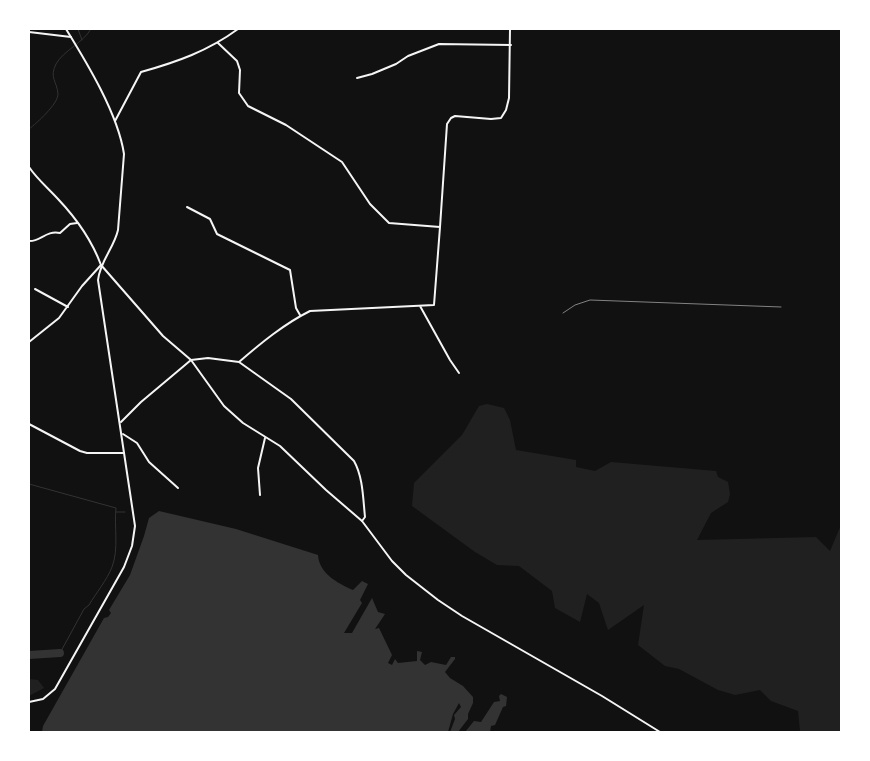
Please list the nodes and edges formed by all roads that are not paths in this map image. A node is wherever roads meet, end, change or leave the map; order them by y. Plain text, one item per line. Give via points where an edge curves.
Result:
1 (66, 29) edge
2 (238, 29) edge
3 (510, 29) edge
4 (29, 32) edge
5 (72, 38) junction
6 (218, 43) junction
7 (511, 45) junction
8 (357, 78) dead end
9 (115, 121) junction
10 (29, 167) edge
11 (187, 206) dead end
12 (77, 223) junction
13 (440, 227) junction
14 (29, 241) edge
15 (101, 265) junction
16 (35, 289) dead end
17 (420, 306) junction
18 (68, 307) junction
19 (781, 307) dead end
20 (564, 313) dead end
21 (301, 316) junction
22 (29, 342) edge
23 (190, 360) junction
24 (239, 362) junction
25 (459, 373) dead end
26 (121, 422) junction
27 (29, 424) edge
28 (123, 434) junction
29 (265, 438) junction
30 (125, 453) junction
31 (178, 488) dead end
32 (260, 496) dead end
33 (362, 521) junction
34 (29, 702) edge
35 (660, 732) edge

1 - 5 street
2 - 6 street
3 - 7 street
4 - 5 street
5 - 9 street
6 - 9 street via 177,62 141,72
6 - 13 street via 237,60 239,93 248,106 286,125 342,162 370,204 389,223
7 - 8 street via 439,44
7 - 13 street via 509,98 501,118 455,116 447,124
9 - 15 street via 124,154 119,224 115,242
10 - 12 street
11 - 21 street via 210,219 217,234 290,270 296,308
12 - 14 street via 70,224 60,233 44,234
12 - 15 street via 92,244
13 - 17 street via 434,305
15 - 18 street
15 - 23 street via 163,336
15 - 26 street via 99,286
16 - 18 street
17 - 21 street via 310,311
17 - 25 street
18 - 22 street via 52,325
19 - 20 lane via 590,300
21 - 24 street
23 - 24 street via 208,358
23 - 26 street
23 - 29 street via 224,406
24 - 33 street via 291,399 354,461 361,484 365,517
26 - 28 street
27 - 30 street via 80,451
28 - 30 street
28 - 31 street via 137,443 149,462
29 - 32 street via 258,468
29 - 33 street via 280,446
30 - 34 street via 136,526 124,567 55,688 43,698
33 - 35 street via 399,569 448,608

